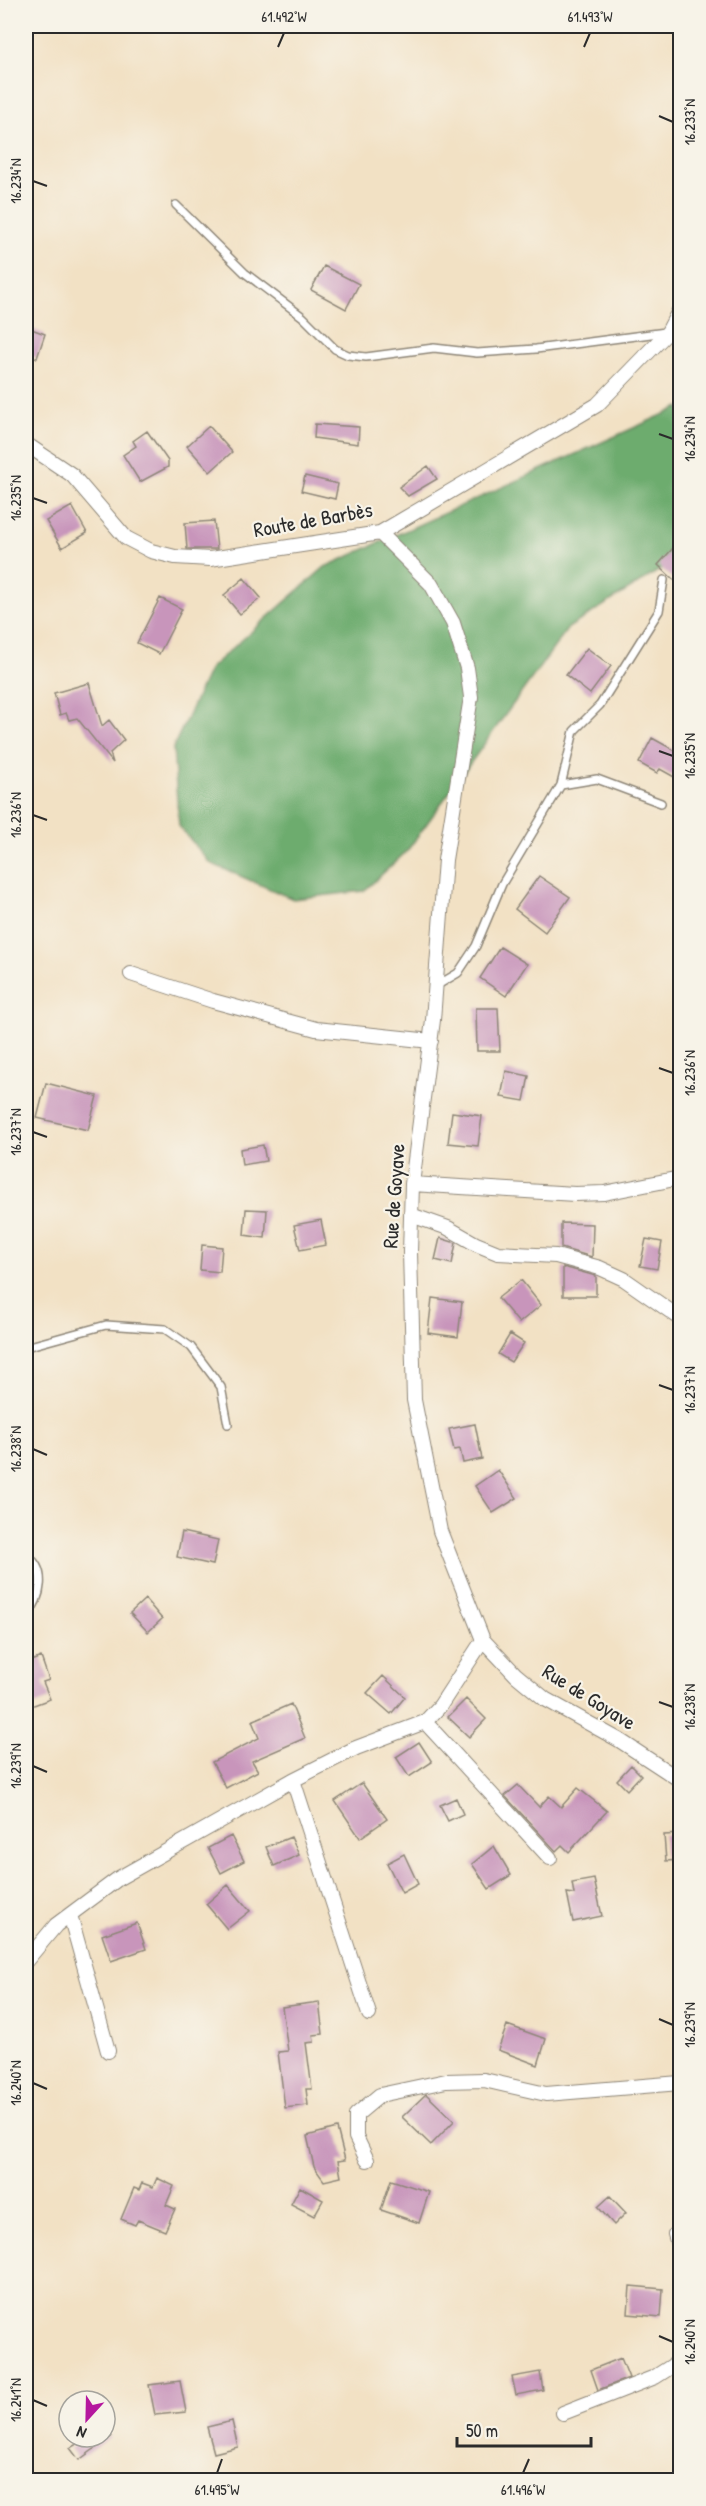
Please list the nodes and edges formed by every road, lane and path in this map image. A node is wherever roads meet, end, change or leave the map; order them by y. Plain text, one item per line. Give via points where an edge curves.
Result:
1 (176, 205) dead end
2 (681, 309) edge
3 (668, 332) junction
4 (26, 444) edge
5 (380, 533) junction
6 (664, 580) dead end
7 (561, 785) junction
8 (661, 803) dead end
9 (131, 974) dead end
10 (436, 986) junction
11 (431, 1041) junction
12 (681, 1178) edge
13 (412, 1184) junction
14 (411, 1215) junction
15 (681, 1318) edge
16 (26, 1347) edge
17 (228, 1424) dead end
18 (26, 1555) edge
19 (26, 1617) edge
20 (483, 1640) junction
21 (425, 1722) junction
22 (293, 1780) junction
23 (681, 1780) edge
24 (550, 1858) dead end
25 (70, 1915) junction
26 (26, 1961) edge
27 (369, 2014) dead end
28 (108, 2051) dead end
29 (681, 2083) edge
30 (367, 2160) dead end
31 (675, 2234) dead end
32 (681, 2251) edge
33 (681, 2361) edge
34 (563, 2413) dead end

1 - 3 lane via 245,273 303,317 335,349 348,355 366,357 434,348 477,353 536,349
2 - 3 street, Route de Barbès
3 - 5 street, Route de Barbès via 597,405
4 - 5 street, Route de Barbès via 72,475 126,538 151,551 210,559
5 - 10 street, Rue de Goyave via 431,584 453,623 471,697 445,860
6 - 7 lane via 659,611 600,705 574,731
7 - 8 lane via 597,779
7 - 10 lane via 502,884 476,946 458,973
9 - 11 street via 316,1029
10 - 11 street, Rue de Goyave
11 - 13 street, Rue de Goyave
12 - 13 street via 604,1193 575,1194
13 - 14 street, Rue de Goyave
14 - 15 street via 498,1253 555,1256 600,1268 624,1279
14 - 20 street, Rue de Goyave via 414,1400 440,1531
16 - 17 lane via 106,1325 165,1329 191,1347 221,1387
18 - 19 lane via 35,1560 42,1576 38,1595
20 - 21 street via 440,1706
20 - 23 street, Rue de Goyave via 545,1699
21 - 22 street via 356,1748
21 - 24 street
22 - 25 street via 119,1878
22 - 27 street
25 - 26 street via 56,1925
25 - 28 street
29 - 30 street via 546,2094 471,2079 380,2095 356,2115 356,2137
31 - 32 street
33 - 34 street via 655,2377

